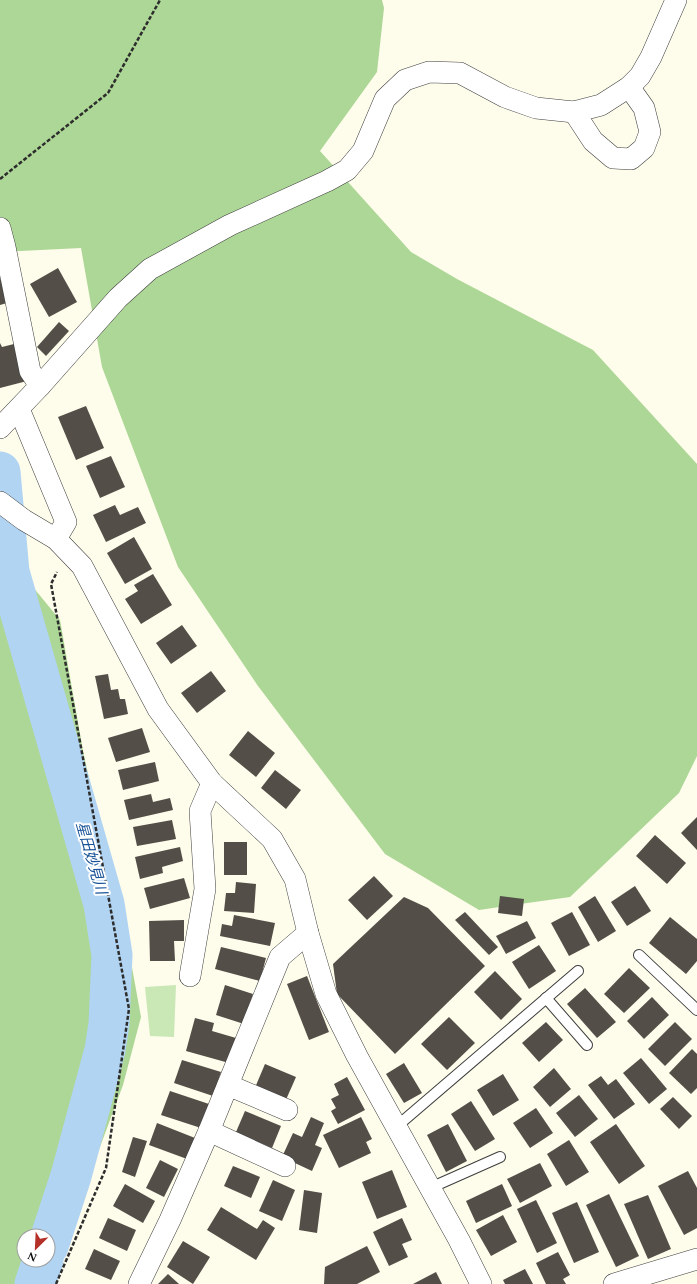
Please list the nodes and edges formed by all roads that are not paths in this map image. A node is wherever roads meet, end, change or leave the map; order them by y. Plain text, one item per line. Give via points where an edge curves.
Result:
1 (676, 0) edge
2 (629, 87) junction
3 (574, 112) junction
4 (0, 228) edge
5 (40, 386) junction
6 (19, 409) junction
7 (2, 426) edge
8 (0, 502) edge
9 (62, 545) junction
10 (212, 783) junction
11 (308, 933) junction
12 (639, 955) dead end
13 (578, 971) dead end
14 (190, 976) dead end
15 (546, 998) junction
16 (697, 1010) edge
17 (587, 1045) dead end
18 (228, 1085) junction
19 (287, 1110) dead end
20 (396, 1126) junction
21 (209, 1130) junction
22 (500, 1157) dead end
23 (285, 1166) dead end
24 (430, 1188) junction
25 (697, 1259) edge
26 (139, 1284) edge
27 (481, 1284) edge
28 (614, 1284) edge

1 - 2 street via 651,57 640,76
2 - 3 street via 601,104
2 - 3 street via 644,108 650,132 644,148 631,159 613,158 593,141
3 - 5 street via 536,108 511,99 460,73 429,72 405,80 384,99 363,151 347,170 327,182 230,225 150,269 118,298
4 - 5 street via 30,371
5 - 6 street
6 - 7 street
6 - 9 street via 66,522
8 - 9 street
9 - 10 street via 82,566 158,709
10 - 11 street via 272,839 295,879
10 - 14 street via 200,811 205,890
11 - 18 street via 280,957
11 - 20 street via 326,994
12 - 16 lane
13 - 15 lane
15 - 17 lane
15 - 20 lane
18 - 19 street
18 - 21 street
20 - 24 street
21 - 23 street
21 - 26 street
22 - 24 lane
24 - 27 street
25 - 28 street

